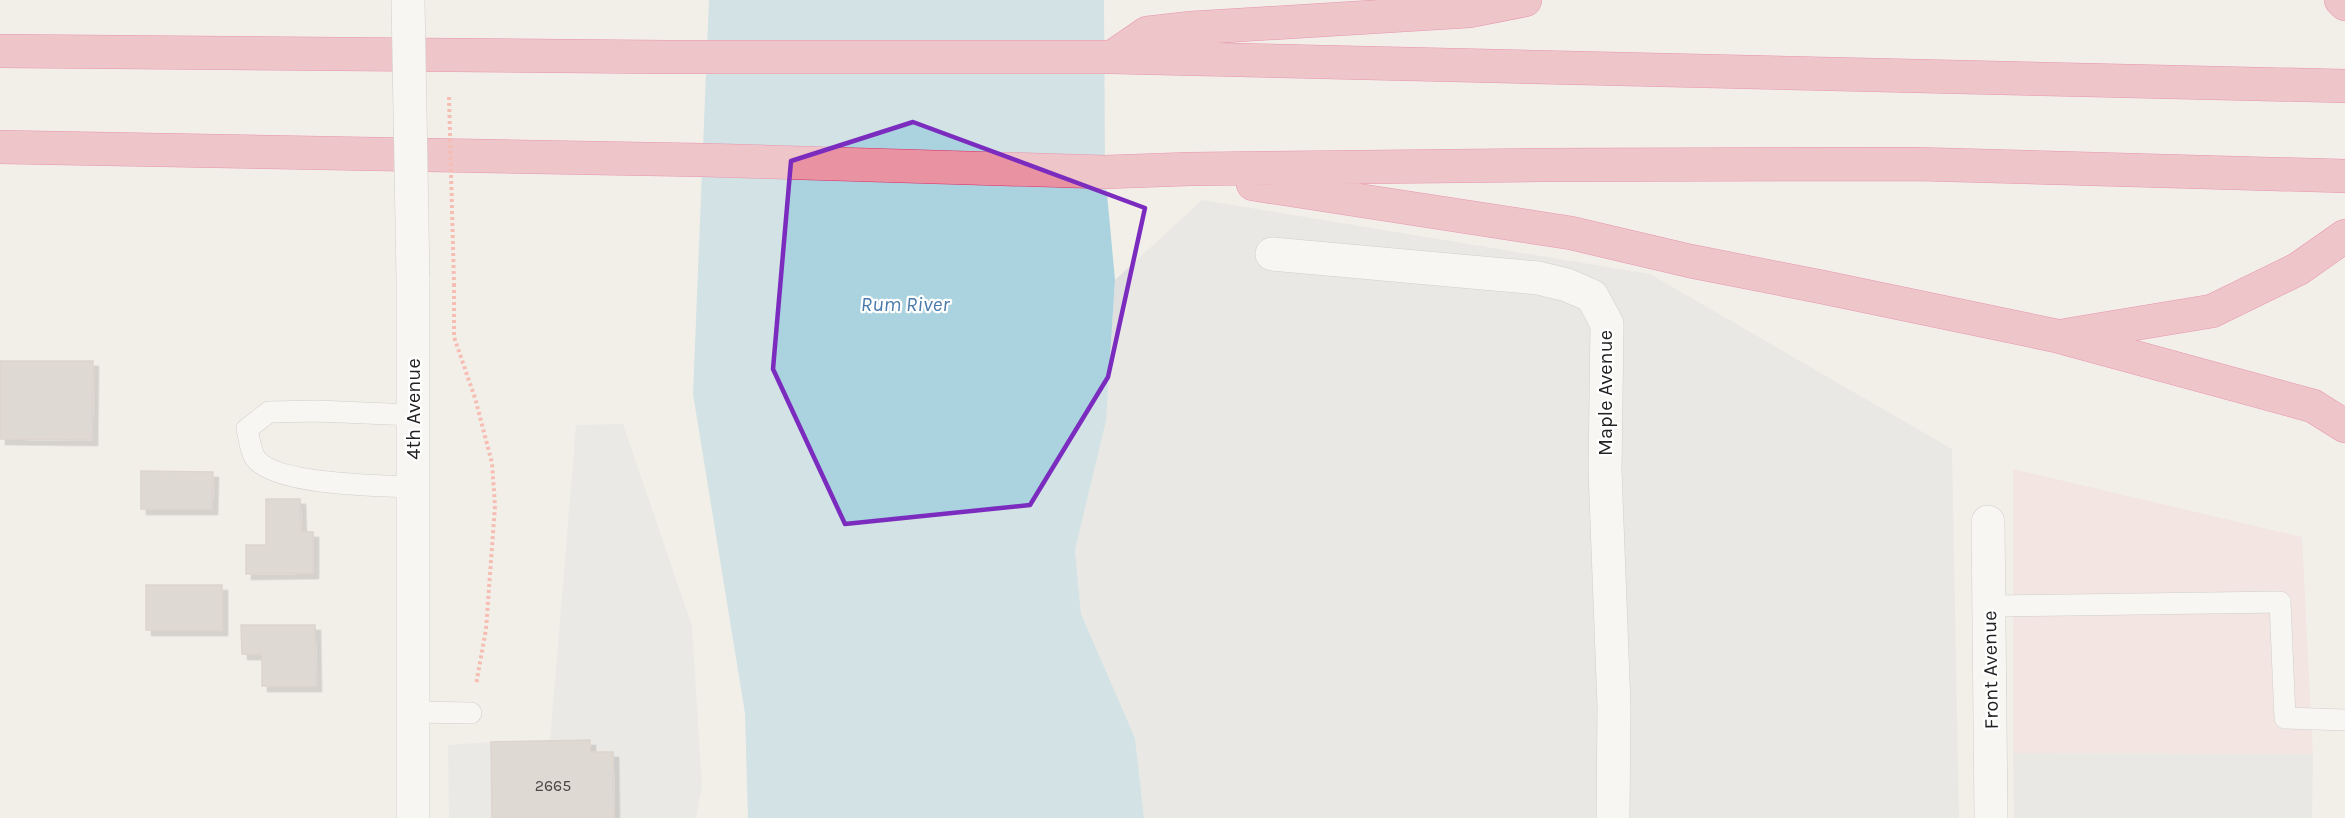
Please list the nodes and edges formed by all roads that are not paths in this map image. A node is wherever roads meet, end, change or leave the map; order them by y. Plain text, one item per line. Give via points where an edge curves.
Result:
1 (408, 0) edge
2 (1525, 0) edge
3 (2341, 0) edge
4 (2345, 3) edge
5 (0, 51) edge
6 (1112, 57) junction
7 (2345, 86) edge
8 (0, 147) edge
9 (1190, 169) junction
10 (2345, 176) edge
11 (2345, 236) edge
12 (1272, 254) dead end
13 (2056, 336) junction
14 (413, 415) junction
15 (2345, 426) edge
16 (413, 487) junction
17 (1988, 522) dead end
18 (1990, 606) junction
19 (413, 712) junction
20 (471, 713) road end
21 (2345, 720) edge
22 (413, 818) edge
23 (1612, 818) edge
24 (1991, 818) edge

1 - 14 street, 4th Avenue, bridge
2 - 6 highway via 1469,11 1147,33
3 - 4 highway
5 - 6 highway
6 - 7 highway
8 - 9 highway via 703,159 1105,172
9 - 10 highway via 1915,164
9 - 13 highway via 1251,184 1571,233
11 - 13 highway via 2298,269 2212,311
12 - 23 street, Maple Avenue via 1538,278 1592,296 1607,324 1605,470 1614,705
13 - 15 highway via 2313,406
14 - 16 street, 4th Avenue
14 - 16 lane via 269,412 246,429 254,457 293,477
16 - 19 street, 4th Avenue
17 - 18 street, Front Avenue
18 - 21 lane via 2280,602 2285,718
18 - 24 street, Front Avenue
19 - 20 lane
19 - 22 street, 4th Avenue

